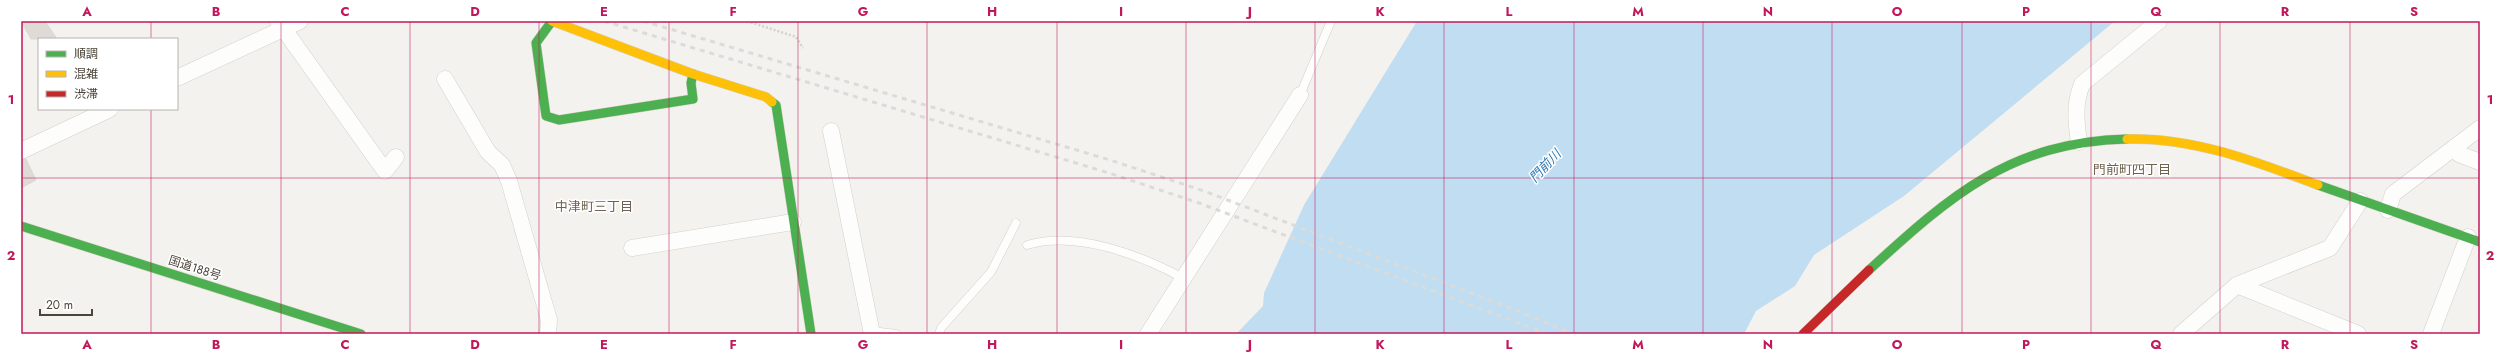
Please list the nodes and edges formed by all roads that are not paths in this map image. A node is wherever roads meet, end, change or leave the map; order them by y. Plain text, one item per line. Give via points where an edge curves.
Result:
1 (300, 21) edge
2 (1331, 21) edge
3 (2159, 21) edge
4 (280, 26) edge
5 (693, 74) junction
6 (178, 77) edge
7 (445, 79) dead end
8 (1300, 95) joint
9 (108, 110) edge
10 (2480, 128) edge
11 (831, 131) dead end
12 (2079, 142) junction
13 (2455, 147) junction
14 (21, 151) edge
15 (396, 157) dead end
16 (2480, 162) edge
17 (2360, 201) junction
18 (2388, 210) junction
19 (793, 222) junction
20 (1016, 223) dead end
21 (21, 226) edge
22 (2474, 239) edge
23 (1027, 245) dead end
24 (632, 248) dead end
25 (1183, 278) junction
26 (2237, 285) junction
27 (872, 333) edge
28 (361, 334) edge
29 (548, 334) edge
30 (811, 334) edge
31 (896, 334) edge
32 (939, 334) edge
33 (1148, 334) edge
34 (1803, 334) edge
35 (2181, 334) edge
36 (2358, 334) edge
37 (2431, 334) edge

1 - 4 street
2 - 8 lane
3 - 12 street via 2082,84 2077,97 2076,120
4 - 6 street
4 - 15 street via 385,171
5 - 5 main road via 552,21 536,43 546,116 559,120 693,99
5 - 19 main road via 766,97 776,105
7 - 29 street via 488,152 502,165 509,181 548,320
8 - 25 street
9 - 14 street
10 - 13 street
11 - 27 street
12 - 17 main road via 2109,138 2151,138 2194,144 2238,155
12 - 34 main road via 2008,165 1969,185 1912,230
13 - 16 street via 2459,154
13 - 18 street via 2393,194
17 - 18 main road
17 - 26 street via 2330,248
18 - 22 main road
19 - 24 street
19 - 30 main road
20 - 32 lane via 991,272 941,328
21 - 28 main road, 国道188号
22 - 37 street
23 - 25 lane via 1043,240 1078,242 1131,254
25 - 33 street
26 - 35 street
26 - 36 street
27 - 31 lane

